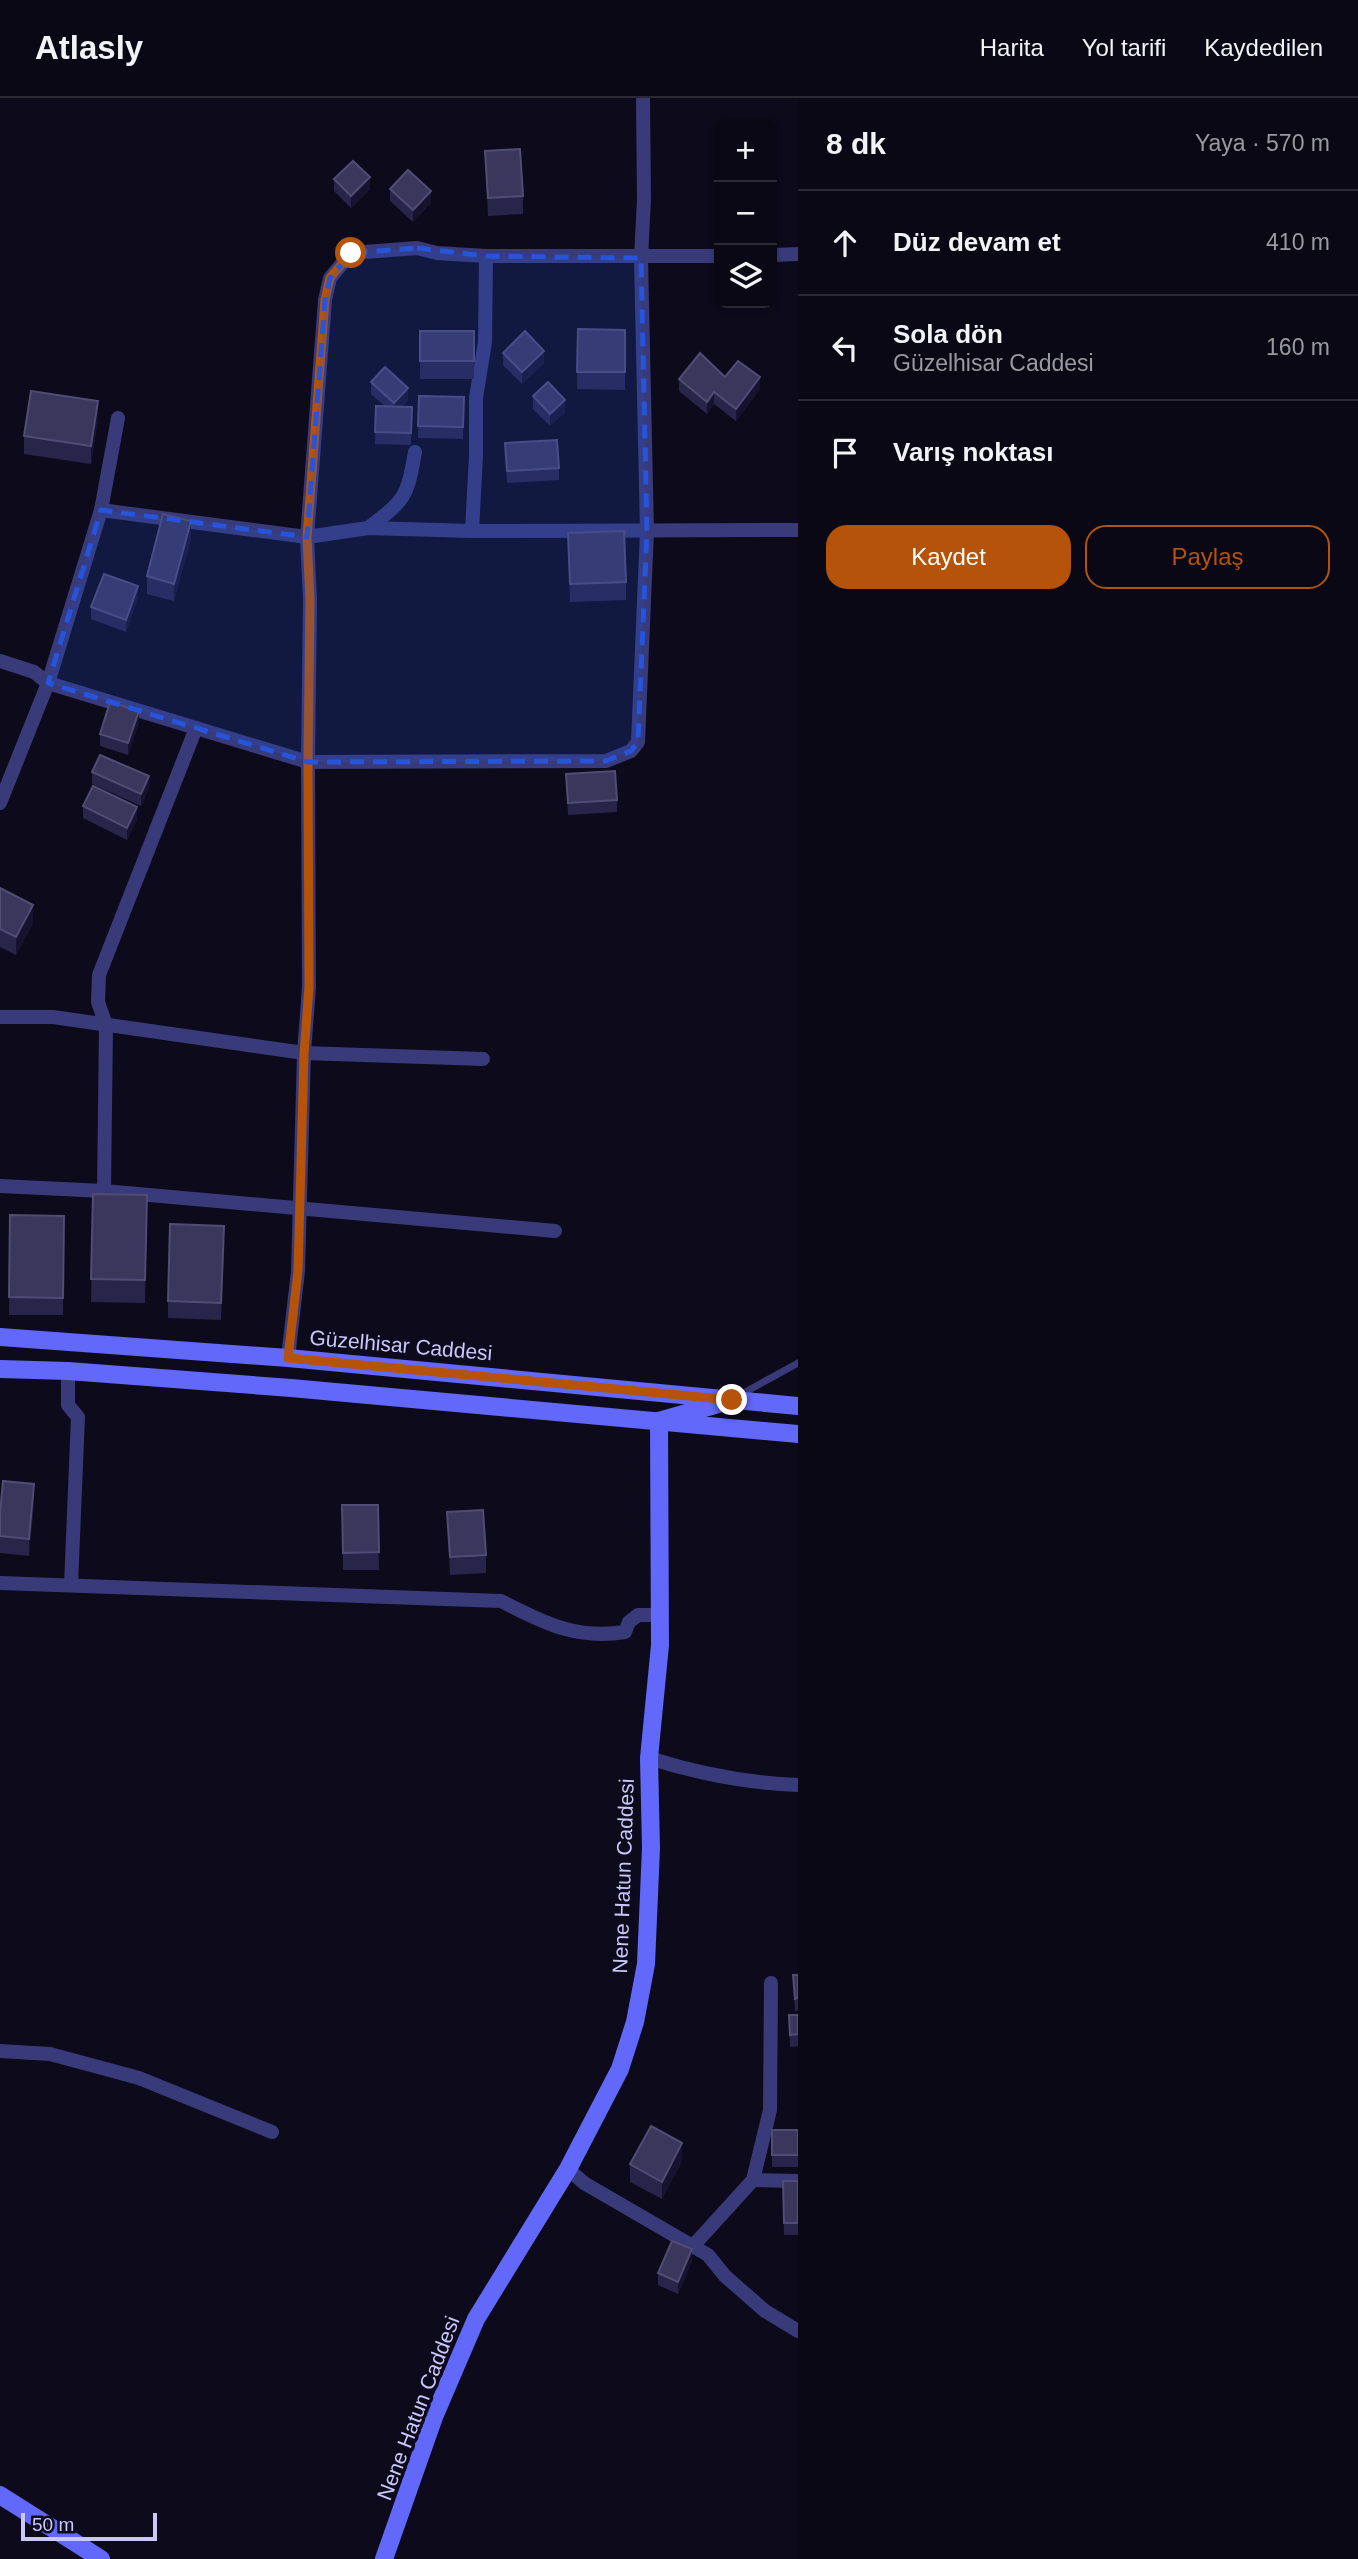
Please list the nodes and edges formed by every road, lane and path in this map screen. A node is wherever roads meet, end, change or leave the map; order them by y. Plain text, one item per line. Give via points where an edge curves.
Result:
1 (643, 98) edge
2 (798, 254) edge
3 (777, 255) edge
4 (486, 256) junction
5 (714, 256) edge
6 (641, 258) junction
7 (118, 418) dead end
8 (415, 452) dead end
9 (101, 510) junction
10 (368, 528) junction
11 (798, 530) edge
12 (472, 531) junction
13 (646, 531) junction
14 (307, 537) junction
15 (0, 661) edge
16 (48, 683) junction
17 (196, 728) junction
18 (308, 762) junction
19 (0, 803) edge
20 (0, 1017) edge
21 (106, 1025) junction
22 (304, 1054) junction
23 (483, 1059) dead end
24 (0, 1186) edge
25 (104, 1191) junction
26 (300, 1208) junction
27 (555, 1231) dead end
28 (0, 1336) edge
29 (288, 1358) junction
30 (798, 1363) edge
31 (0, 1368) edge
32 (68, 1371) junction
33 (732, 1400) junction
34 (798, 1406) edge
35 (659, 1421) junction
36 (798, 1434) edge
37 (0, 1583) edge
38 (71, 1585) junction
39 (660, 1615) junction
40 (649, 1758) junction
41 (798, 1785) edge
42 (771, 1983) dead end
43 (0, 2051) edge
44 (272, 2132) dead end
45 (568, 2169) junction
46 (753, 2180) junction
47 (798, 2181) edge
48 (693, 2246) junction
49 (798, 2331) edge
50 (0, 2496) edge
51 (101, 2559) edge
52 (384, 2559) edge

1 - 6 street
2 - 3 street
4 - 6 street
4 - 12 street
4 - 14 street via 417,248 351,253 330,278
5 - 6 street
6 - 13 street
7 - 9 street
8 - 10 street via 409,489 394,509
9 - 14 street
9 - 16 street
10 - 12 street
10 - 14 street
11 - 13 street
12 - 13 street
13 - 18 street via 638,742 631,751 606,761
14 - 18 street
15 - 16 street via 34,672
16 - 17 street
16 - 19 street
17 - 18 street
17 - 21 street via 99,975 98,1002
18 - 22 street via 309,987
20 - 21 street via 53,1017
21 - 22 street
21 - 25 street
22 - 23 street
22 - 26 street
24 - 25 street
25 - 26 street
26 - 27 street
26 - 29 street
28 - 29 street, Güzelhisar Caddesi
29 - 33 street, Güzelhisar Caddesi
30 - 33 lane
31 - 32 street
32 - 35 street
32 - 38 street via 68,1405 78,1417
33 - 34 street, Güzelhisar Caddesi
33 - 35 street
35 - 36 street
35 - 39 street, Nene Hatun Caddesi
37 - 38 street
38 - 39 street via 501,1601 568,1632 595,1634 625,1632 638,1615
39 - 40 street, Nene Hatun Caddesi
40 - 41 street via 697,1773
40 - 45 street, Nene Hatun Caddesi via 646,1964 635,2022 620,2069
42 - 46 street via 770,2110
43 - 44 street via 50,2054 139,2078
45 - 48 street via 584,2183
45 - 52 street, Nene Hatun Caddesi via 476,2319 434,2417
46 - 47 street
46 - 48 street
48 - 49 street via 765,2311
50 - 51 street

